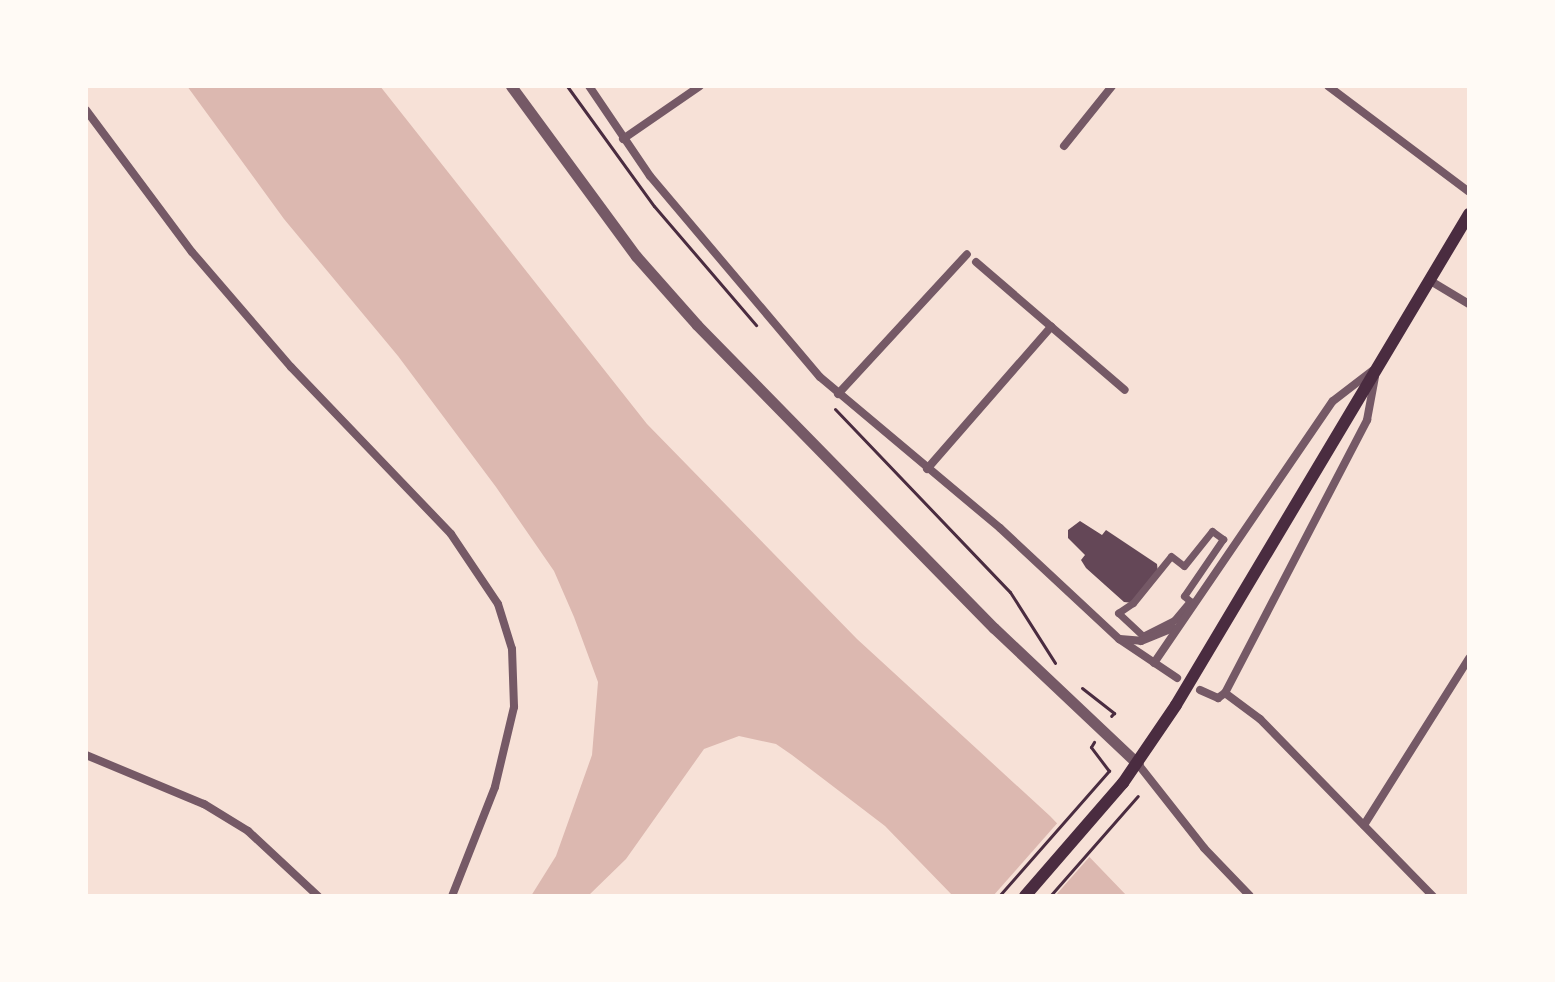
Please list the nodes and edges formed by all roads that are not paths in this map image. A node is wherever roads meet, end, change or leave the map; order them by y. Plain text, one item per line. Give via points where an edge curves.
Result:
1 (511, 86) edge
2 (589, 86) edge
3 (700, 86) edge
4 (1112, 86) edge
5 (1328, 86) edge
6 (86, 110) edge
7 (623, 139) junction
8 (1064, 146) dead end
9 (1469, 192) edge
10 (1469, 214) edge
11 (967, 254) dead end
12 (976, 262) dead end
13 (1429, 280) junction
14 (1469, 304) edge
15 (1051, 327) junction
16 (1376, 368) junction
17 (1125, 390) dead end
18 (838, 394) junction
19 (927, 469) junction
20 (1212, 531) joint
21 (1174, 628) junction
22 (1119, 639) junction
23 (1469, 658) edge
24 (1154, 663) junction
25 (1177, 678) dead end
26 (1200, 690) dead end
27 (1225, 693) junction
28 (86, 755) edge
29 (1138, 764) junction
30 (1364, 825) junction
31 (318, 896) edge
32 (452, 896) edge
33 (1025, 896) edge
34 (1250, 896) edge
35 (1433, 896) edge

1 - 29 street via 636,256 697,325 994,628
2 - 7 street
3 - 7 street
4 - 8 street
5 - 9 street
6 - 32 street via 291,367 451,534 498,604 512,649 514,707 495,787
7 - 18 street via 736,281
10 - 13 main road
11 - 18 street
12 - 15 street
13 - 14 street
13 - 16 main road
15 - 17 street
15 - 19 street
16 - 21 street via 1333,401
16 - 27 street via 1367,420
16 - 29 main road
18 - 19 street
19 - 22 street via 1000,528
20 - 20 street via 1184,566 1171,556 1133,603 1118,613 1143,636 1174,620 1190,601 1184,596 1223,539
21 - 22 street via 1141,641
21 - 24 street
22 - 24 street
23 - 30 street
24 - 25 street
26 - 27 street via 1218,698
27 - 30 street via 1260,719
28 - 31 street via 204,804 248,831
29 - 33 main road
29 - 34 street via 1204,848
30 - 35 street

